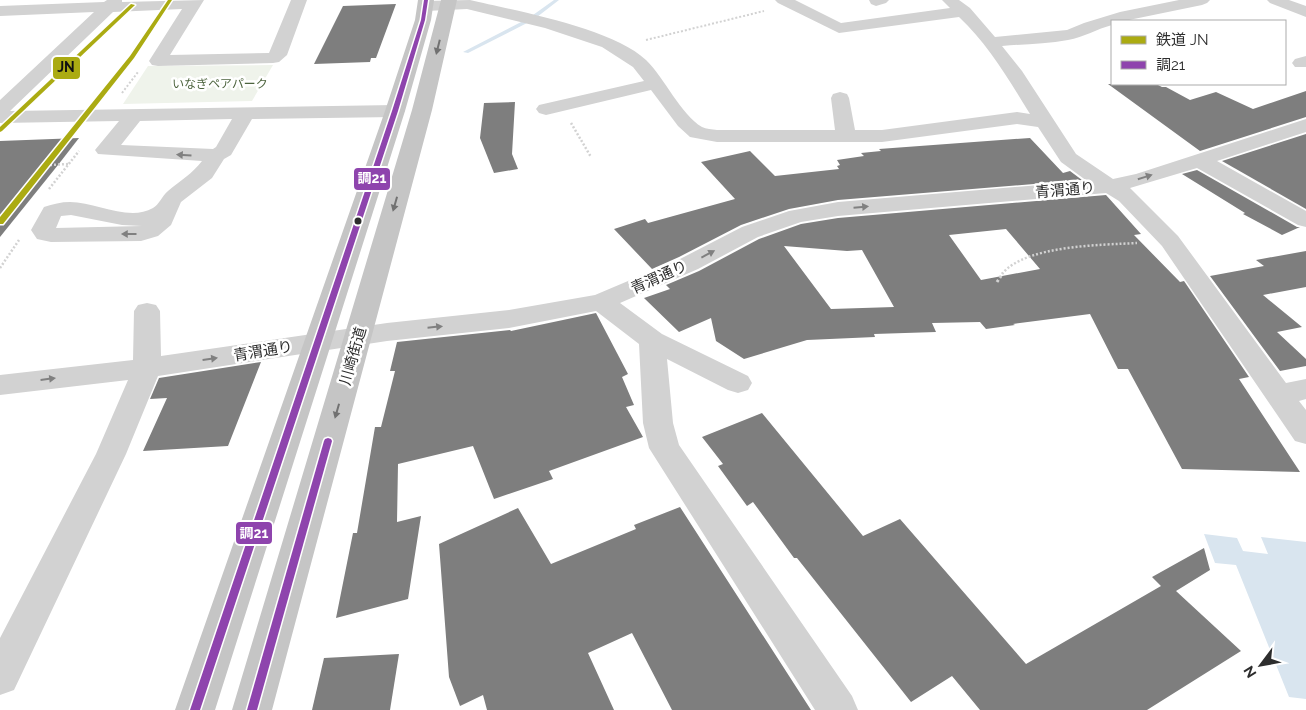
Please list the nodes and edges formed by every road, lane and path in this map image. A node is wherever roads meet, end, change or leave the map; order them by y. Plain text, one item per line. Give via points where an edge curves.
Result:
1 (299, 0) edge
2 (1202, 0) edge
3 (1275, 0) edge
4 (194, 2) edge
5 (788, 2) edge
6 (437, 3) edge
7 (113, 4) edge
8 (45, 5) edge
9 (957, 6) edge
10 (0, 11) edge
11 (1306, 12) edge
12 (1114, 20) edge
13 (1111, 21) edge
14 (990, 42) junction
15 (616, 47) junction
16 (655, 84) junction
17 (840, 98) dead end
18 (546, 109) dead end
19 (0, 110) edge
20 (395, 111) junction
21 (0, 117) edge
22 (241, 122) junction
23 (1046, 122) junction
24 (128, 123) junction
25 (571, 123) dead end
26 (1306, 125) edge
27 (846, 137) junction
28 (217, 155) junction
29 (592, 156) dead end
30 (1199, 160) junction
31 (70, 164) dead end
32 (50, 165) dead end
33 (1111, 186) junction
34 (166, 210) dead end
35 (1306, 220) edge
36 (1170, 241) junction
37 (997, 282) dead end
38 (601, 302) junction
39 (147, 311) dead end
40 (358, 336) junction
41 (652, 340) junction
42 (318, 342) junction
43 (147, 368) junction
44 (738, 383) dead end
45 (0, 385) edge
46 (1293, 392) edge
47 (1306, 433) edge
48 (0, 676) edge
49 (195, 710) edge
50 (252, 710) edge
51 (838, 710) edge

1 - 4 street via 278,55 273,58 158,62
2 - 12 street
3 - 11 street
4 - 7 street
5 - 9 street via 839,28
5 - 15 path
6 - 15 street via 467,4 527,18
6 - 20 main road
6 -> 40 main road, 川崎街道 via 422,110
7 - 8 street
7 - 19 street
8 - 10 street
9 - 14 street
13 - 14 street via 1067,35
14 - 23 street
15 - 16 street via 639,62
16 - 18 street
16 - 27 street via 697,133
17 - 27 street
20 - 22 street
20 - 42 main road
21 - 24 street
22 - 24 street
22 - 28 street via 224,151
23 - 27 street via 1017,118 882,136
23 - 33 street via 1068,158
28 -> 24 street via 105,150
25 - 29 path
26 - 30 street, 青渭通り
28 - 34 street via 204,173 171,199
33 -> 30 street, 青渭通り
30 - 35 street
31 - 32 path
33 - 36 street via 1127,196
38 -> 33 street, 青渭通り via 689,264 750,232 797,216 838,209
36 - 37 path via 1097,245 1041,253 1008,268
36 - 46 street
40 -> 38 street, 青渭通り via 509,319
38 - 41 street
39 - 43 street
40 - 42 street, 青渭通り
40 -> 50 main road, 川崎街道
41 - 44 street
41 - 51 street via 658,423 664,448
43 -> 42 street, 青渭通り
42 - 49 main road
45 -> 43 street, 青渭通り
43 - 48 street via 111,454
46 - 47 street

